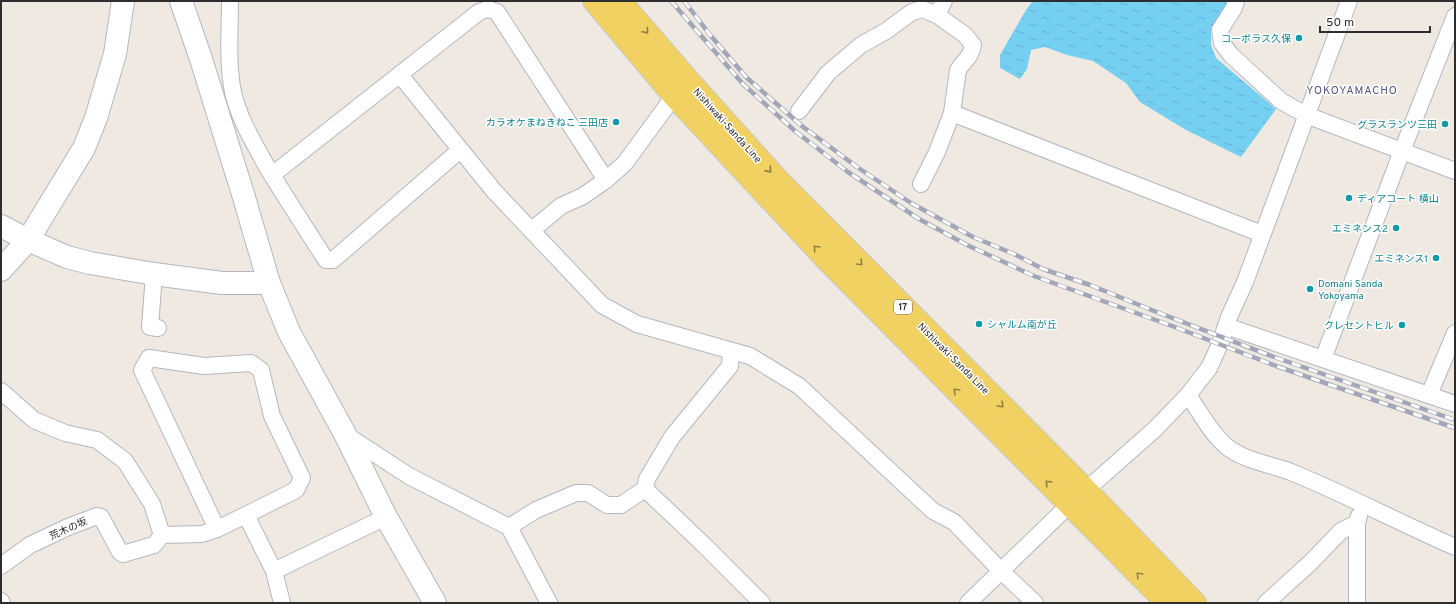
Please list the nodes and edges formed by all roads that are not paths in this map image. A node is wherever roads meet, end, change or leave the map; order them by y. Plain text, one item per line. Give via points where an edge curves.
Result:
1 (124, 1) edge
2 (181, 1) edge
3 (230, 1) edge
4 (594, 1) edge
5 (620, 1) edge
6 (1236, 1) edge
7 (1349, 1) edge
8 (941, 8) edge
9 (1455, 16) edge
10 (400, 75) junction
11 (689, 81) junction
12 (674, 96) junction
13 (799, 111) dead end
14 (952, 113) junction
15 (1306, 115) junction
16 (460, 150) junction
17 (1402, 150) junction
18 (1455, 171) edge
19 (272, 175) junction
20 (606, 180) junction
21 (921, 184) dead end
22 (1, 226) edge
23 (532, 230) junction
24 (1262, 234) junction
25 (28, 240) junction
26 (1, 269) edge
27 (154, 274) junction
28 (269, 283) junction
29 (1226, 326) junction
30 (158, 328) dead end
31 (1455, 332) edge
32 (731, 351) junction
33 (1323, 359) junction
34 (1, 391) edge
35 (1188, 395) junction
36 (1429, 395) junction
37 (1455, 404) edge
38 (345, 434) junction
39 (645, 489) junction
40 (1086, 490) junction
41 (1363, 504) junction
42 (1069, 505) junction
43 (246, 515) junction
44 (386, 517) junction
45 (1357, 523) junction
46 (510, 527) junction
47 (217, 529) junction
48 (162, 535) junction
49 (1455, 548) edge
50 (1, 566) edge
51 (1000, 570) junction
52 (274, 571) junction
53 (282, 603) edge
54 (435, 603) edge
55 (549, 603) edge
56 (762, 603) edge
57 (968, 603) edge
58 (1035, 603) edge
59 (1167, 603) edge
60 (1195, 603) edge
61 (1266, 603) edge
62 (1357, 603) edge

1 - 25 street via 115,54 96,118 84,148
2 - 28 street
3 - 19 street via 230,72 233,94 249,136
4 - 12 main road, Nishiwaki-Sanda Line / 17
5 -> 11 main road, Nishiwaki-Sanda Line / 17
6 - 15 street via 1220,30 1222,43 1231,55 1280,101
7 - 15 street
8 - 13 street via 912,12 861,46 828,73
8 - 14 street via 973,45 969,58 958,70
9 - 17 street
10 - 16 street
10 - 19 street
10 - 20 street via 479,12 488,9 496,12
11 - 12 street
11 -> 40 main road, Nishiwaki-Sanda Line / 17 via 779,181
12 - 20 street via 625,163
42 -> 12 main road, Nishiwaki-Sanda Line / 17 via 825,258
14 - 21 street
14 - 24 street
15 - 17 street
15 - 24 street
16 - 19 street via 333,260 326,260
16 - 23 street
17 - 18 street
17 - 33 street
20 - 23 street via 583,196 561,206
22 - 25 street
23 - 32 street via 602,305 638,324
24 - 29 street
25 - 26 street
25 - 27 street via 90,264
27 - 28 street via 222,283
27 - 30 street via 150,327
28 - 38 street via 290,332
29 - 33 street
29 - 35 street via 1209,368
31 - 36 street
32 - 39 street via 730,366 672,437
32 - 51 street via 750,356 799,386 933,511 954,522
33 - 36 street
34 - 48 street via 34,420 65,433 97,440 125,461 152,504
35 - 40 street via 1154,430
35 - 41 street via 1215,435 1244,457 1290,472
36 - 37 street
38 - 44 street
38 - 46 street via 409,476
39 - 46 street via 621,505 607,505 588,493 576,493 536,510
39 - 56 street
40 - 42 street
40 - 60 main road, Nishiwaki-Sanda Line / 17
41 - 45 street
41 - 49 street
42 - 51 street
59 -> 42 main road, Nishiwaki-Sanda Line / 17
43 - 47 street
43 - 47 street via 296,490 302,478 272,416 261,370 251,362 204,366 149,358 142,370
43 - 52 street
44 - 52 street
44 - 54 street
45 - 61 street via 1341,532
45 - 62 street
46 - 55 street
47 - 48 street via 202,534
48 - 50 street, 荒木の坂 via 154,545 123,554 101,517 97,516 30,545
51 - 57 street
51 - 58 street
52 - 53 street

